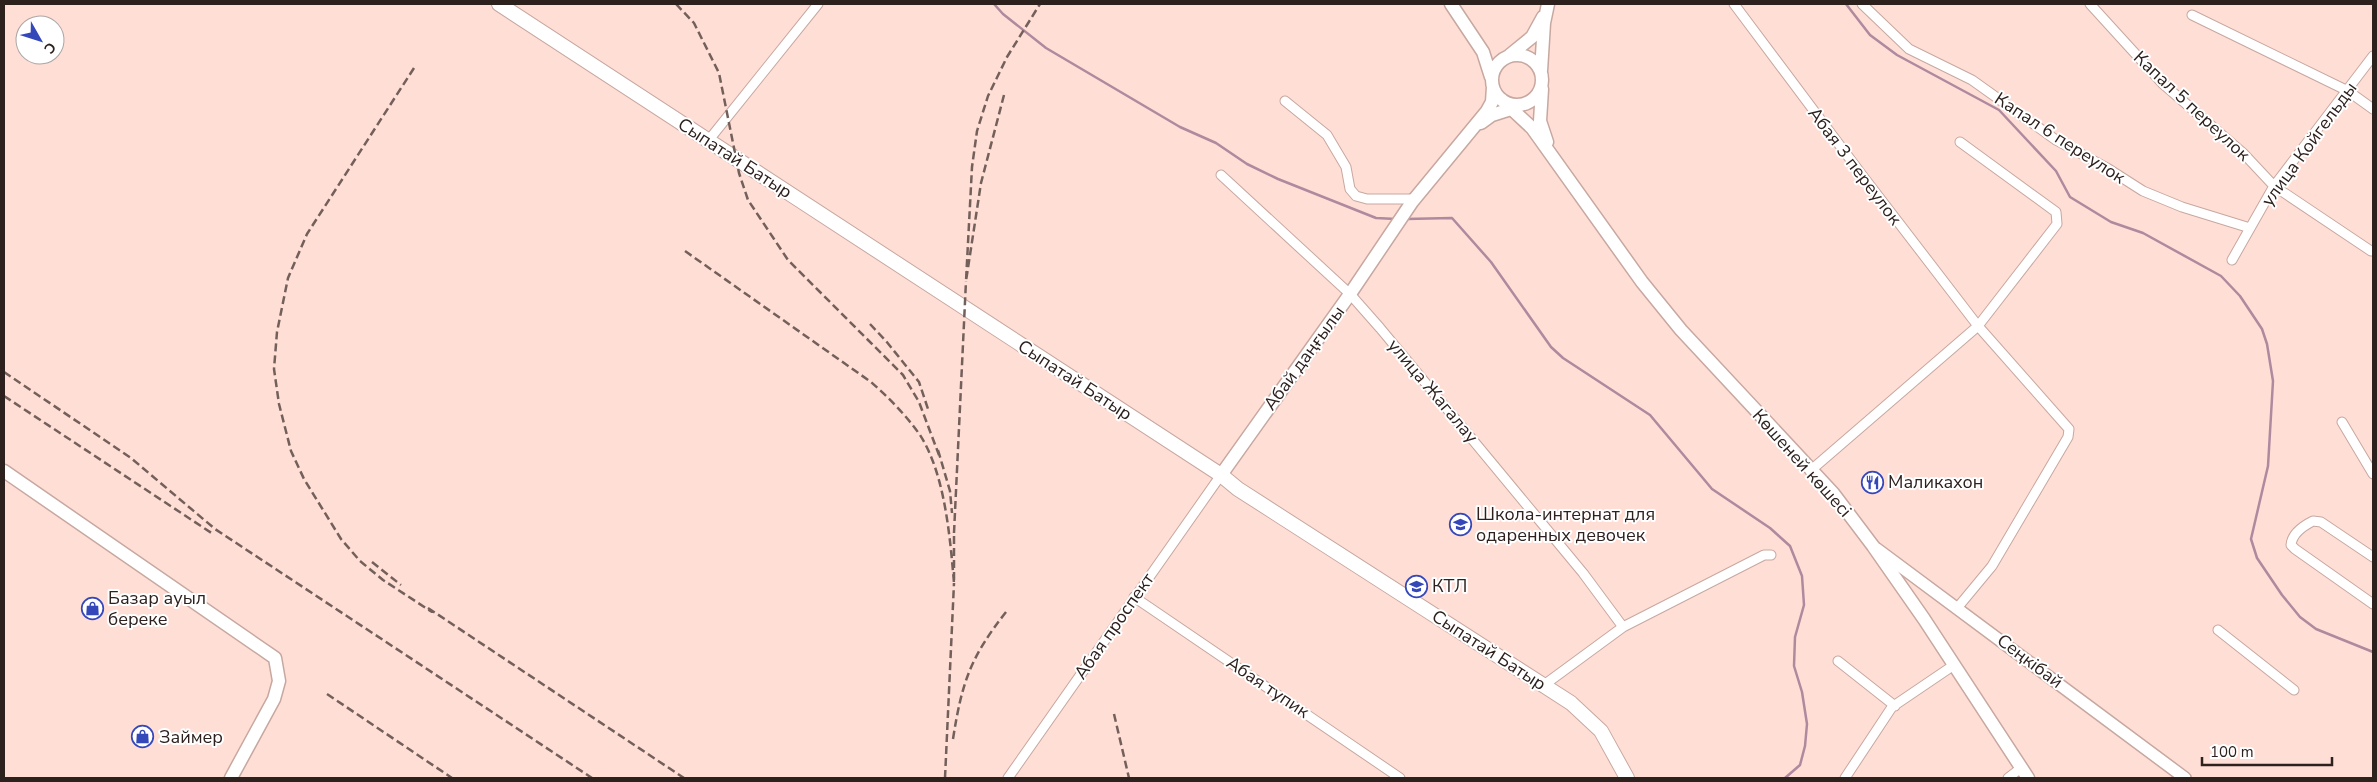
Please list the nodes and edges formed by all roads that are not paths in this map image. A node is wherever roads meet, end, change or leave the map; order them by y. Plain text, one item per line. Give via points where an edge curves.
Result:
1 (499, 4) edge
2 (818, 4) edge
3 (1451, 4) edge
4 (1734, 4) edge
5 (1862, 4) edge
6 (2090, 4) edge
7 (1548, 5) edge
8 (2192, 15) dead end
9 (1475, 41) junction
10 (1508, 56) junction
11 (2373, 56) edge
12 (1541, 71) junction
13 (1492, 83) junction
14 (1542, 87) junction
15 (2348, 91) junction
16 (1285, 102) dead end
17 (1516, 107) junction
18 (2373, 109) edge
19 (1471, 131) junction
20 (708, 141) junction
21 (1960, 142) dead end
22 (1558, 162) junction
23 (1221, 175) dead end
24 (2274, 186) junction
25 (1414, 201) junction
26 (2250, 228) junction
27 (2371, 251) dead end
28 (2232, 260) dead end
29 (1350, 294) junction
30 (1978, 326) junction
31 (2342, 422) dead end
32 (4, 471) edge
33 (1810, 471) junction
34 (2373, 474) edge
35 (1221, 475) junction
36 (1873, 546) junction
37 (1771, 555) dead end
38 (2373, 557) edge
39 (1134, 597) junction
40 (2373, 604) edge
41 (1958, 607) junction
42 (1623, 628) junction
43 (2218, 630) dead end
44 (1838, 661) dead end
45 (1954, 665) junction
46 (1544, 685) junction
47 (2294, 690) dead end
48 (1894, 706) junction
49 (2024, 773) edge
50 (231, 778) edge
51 (1008, 778) edge
52 (1400, 778) edge
53 (1626, 778) edge
54 (1845, 778) edge
55 (2008, 778) edge
56 (2185, 778) edge

1 - 20 main road, Сыпатай Батыр
2 - 20 street
3 - 9 main road
4 - 30 street, Абая 3 переулок
5 - 26 street, Капал 6 переулок via 1909,49 1972,80 2056,140 2143,191
6 - 24 street, Капал 5 переулок via 2162,82 2244,154
7 - 10 main road via 1532,37
7 - 12 main road
8 - 15 street
9 - 10 main road via 1488,52
9 - 13 main road via 1487,60
10 - 12 main road via 1518,54 1532,59
10 - 13 main road via 1496,66
11 - 15 street, улица Койгельды
12 - 14 main road
13 - 17 main road via 1500,99
13 - 19 main road via 1492,102
14 - 17 main road via 1538,95
14 - 22 main road via 1540,121
15 - 18 street
15 - 24 street, улица Койгельды
16 - 25 street via 1327,135 1346,167 1350,189 1356,196
17 - 19 main road via 1492,116
17 - 22 main road
19 - 25 main road
20 - 35 main road, Сыпатай Батыр
21 - 30 street via 2030,191 2056,212 2058,218 2058,224
22 - 33 main road, Көшеней көшесі via 1642,282 1681,330
23 - 29 street, улица Жагалау
24 - 26 street, улица Койгельды
24 - 27 street, Капал 5 переулок
25 - 29 main road, Абай даңғылы
26 - 28 street, улица Койгельды
29 - 35 main road, Абай даңғылы
29 - 42 street, улица Жагалау via 1570,558
30 - 33 street
30 - 41 street, Абая 3 переулок via 2068,429 2068,438 1992,566
31 - 34 street
32 - 50 main road via 275,658 279,681 274,699
33 - 36 main road, Көшеней көшесі via 1833,493
35 - 39 street, Абая проспект
35 - 46 main road, Сыпатай Батыр
36 - 41 street, Сеңкібай
36 - 45 main road, Көшеней көшесі
37 - 42 street via 1764,555
38 - 40 street via 2321,522 2313,521 2300,528 2291,545
39 - 51 street, Абая проспект
39 - 52 street, Абая тупик
41 - 56 street, Сеңкібай
42 - 46 street
43 - 47 street
44 - 48 street
45 - 48 street
45 - 49 main road, Көшеней көшесі
46 - 53 main road, Сыпатай Батыр via 1571,703 1601,730
48 - 54 street
49 - 55 street

